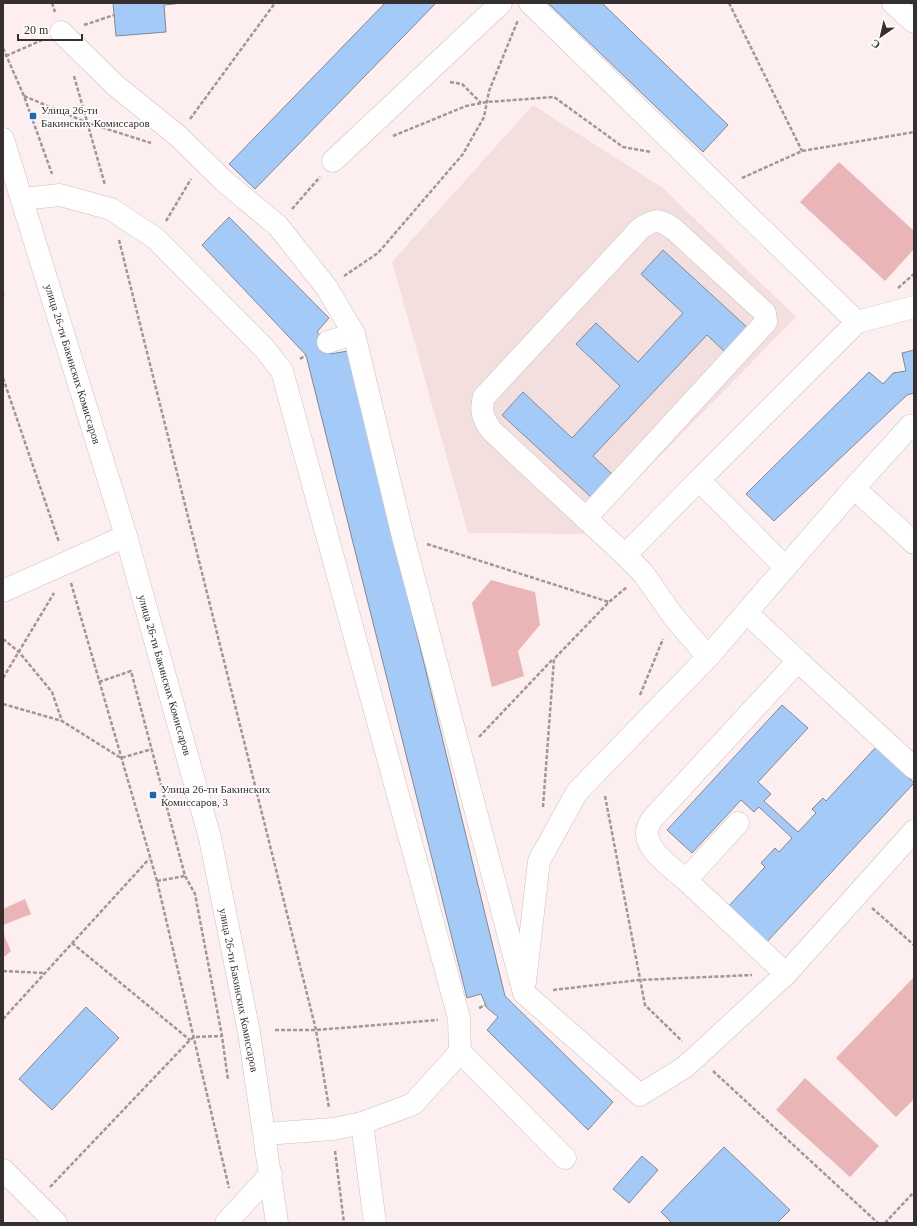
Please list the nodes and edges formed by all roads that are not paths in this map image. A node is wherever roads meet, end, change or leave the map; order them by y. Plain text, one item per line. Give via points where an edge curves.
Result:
1 (501, 3) edge
2 (893, 3) edge
3 (524, 10) edge
4 (914, 22) edge
5 (61, 32) road end
6 (3, 139) edge
7 (334, 161) road end
8 (22, 199) junction
9 (914, 307) edge
10 (857, 322) junction
11 (354, 334) junction
12 (328, 342) dead end
13 (914, 425) edge
14 (699, 480) junction
15 (854, 488) junction
16 (586, 518) junction
17 (126, 536) junction
18 (914, 543) edge
19 (625, 554) junction
20 (785, 567) junction
21 (3, 591) edge
22 (747, 613) junction
23 (708, 657) junction
24 (798, 661) junction
25 (914, 768) edge
26 (738, 823) dead end
27 (914, 831) edge
28 (686, 880) junction
29 (786, 974) junction
30 (524, 993) junction
31 (460, 1052) junction
32 (362, 1123) junction
33 (265, 1134) junction
34 (565, 1158) dead end
35 (3, 1170) edge
36 (271, 1174) junction
37 (231, 1217) edge
38 (56, 1223) edge
39 (277, 1223) edge
40 (375, 1223) edge

1 - 7 main road
2 - 4 main road
3 - 10 main road via 721,188
5 - 11 main road via 115,86 178,136 224,181 278,226 327,288
6 - 8 main road, улица 26-ти Бакинских Комиссаров
8 - 17 main road, улица 26-ти Бакинских Комиссаров
8 - 31 main road via 60,194 111,209 155,238 264,348 282,371 459,1018
9 - 10 main road
10 - 14 main road
11 - 12 main road
11 - 30 main road via 403,537
13 - 15 main road via 910,426
14 - 19 main road
14 - 20 main road
15 - 18 main road
15 - 20 main road
16 - 16 main road via 491,430 483,417 484,397 640,230 650,222 662,221 765,313 766,322
16 - 19 main road
17 - 21 main road via 67,567
17 - 33 main road, улица 26-ти Бакинских Комиссаров via 210,838 249,1032
19 - 23 main road via 642,573 672,616
20 - 22 main road
22 - 23 main road
22 - 24 main road
23 - 30 main road via 577,792 539,861
24 - 25 main road
24 - 28 main road via 649,823 647,838 651,848
26 - 28 main road
27 - 29 main road
28 - 29 main road
29 - 30 main road via 685,1067 640,1095
31 - 32 main road via 413,1104
31 - 34 main road
32 - 33 main road via 333,1129
32 - 40 main road
33 - 36 main road, улица 26-ти Бакинских Комиссаров
35 - 38 main road
36 - 37 main road
36 - 39 main road, улица 26-ти Бакинских Комиссаров

